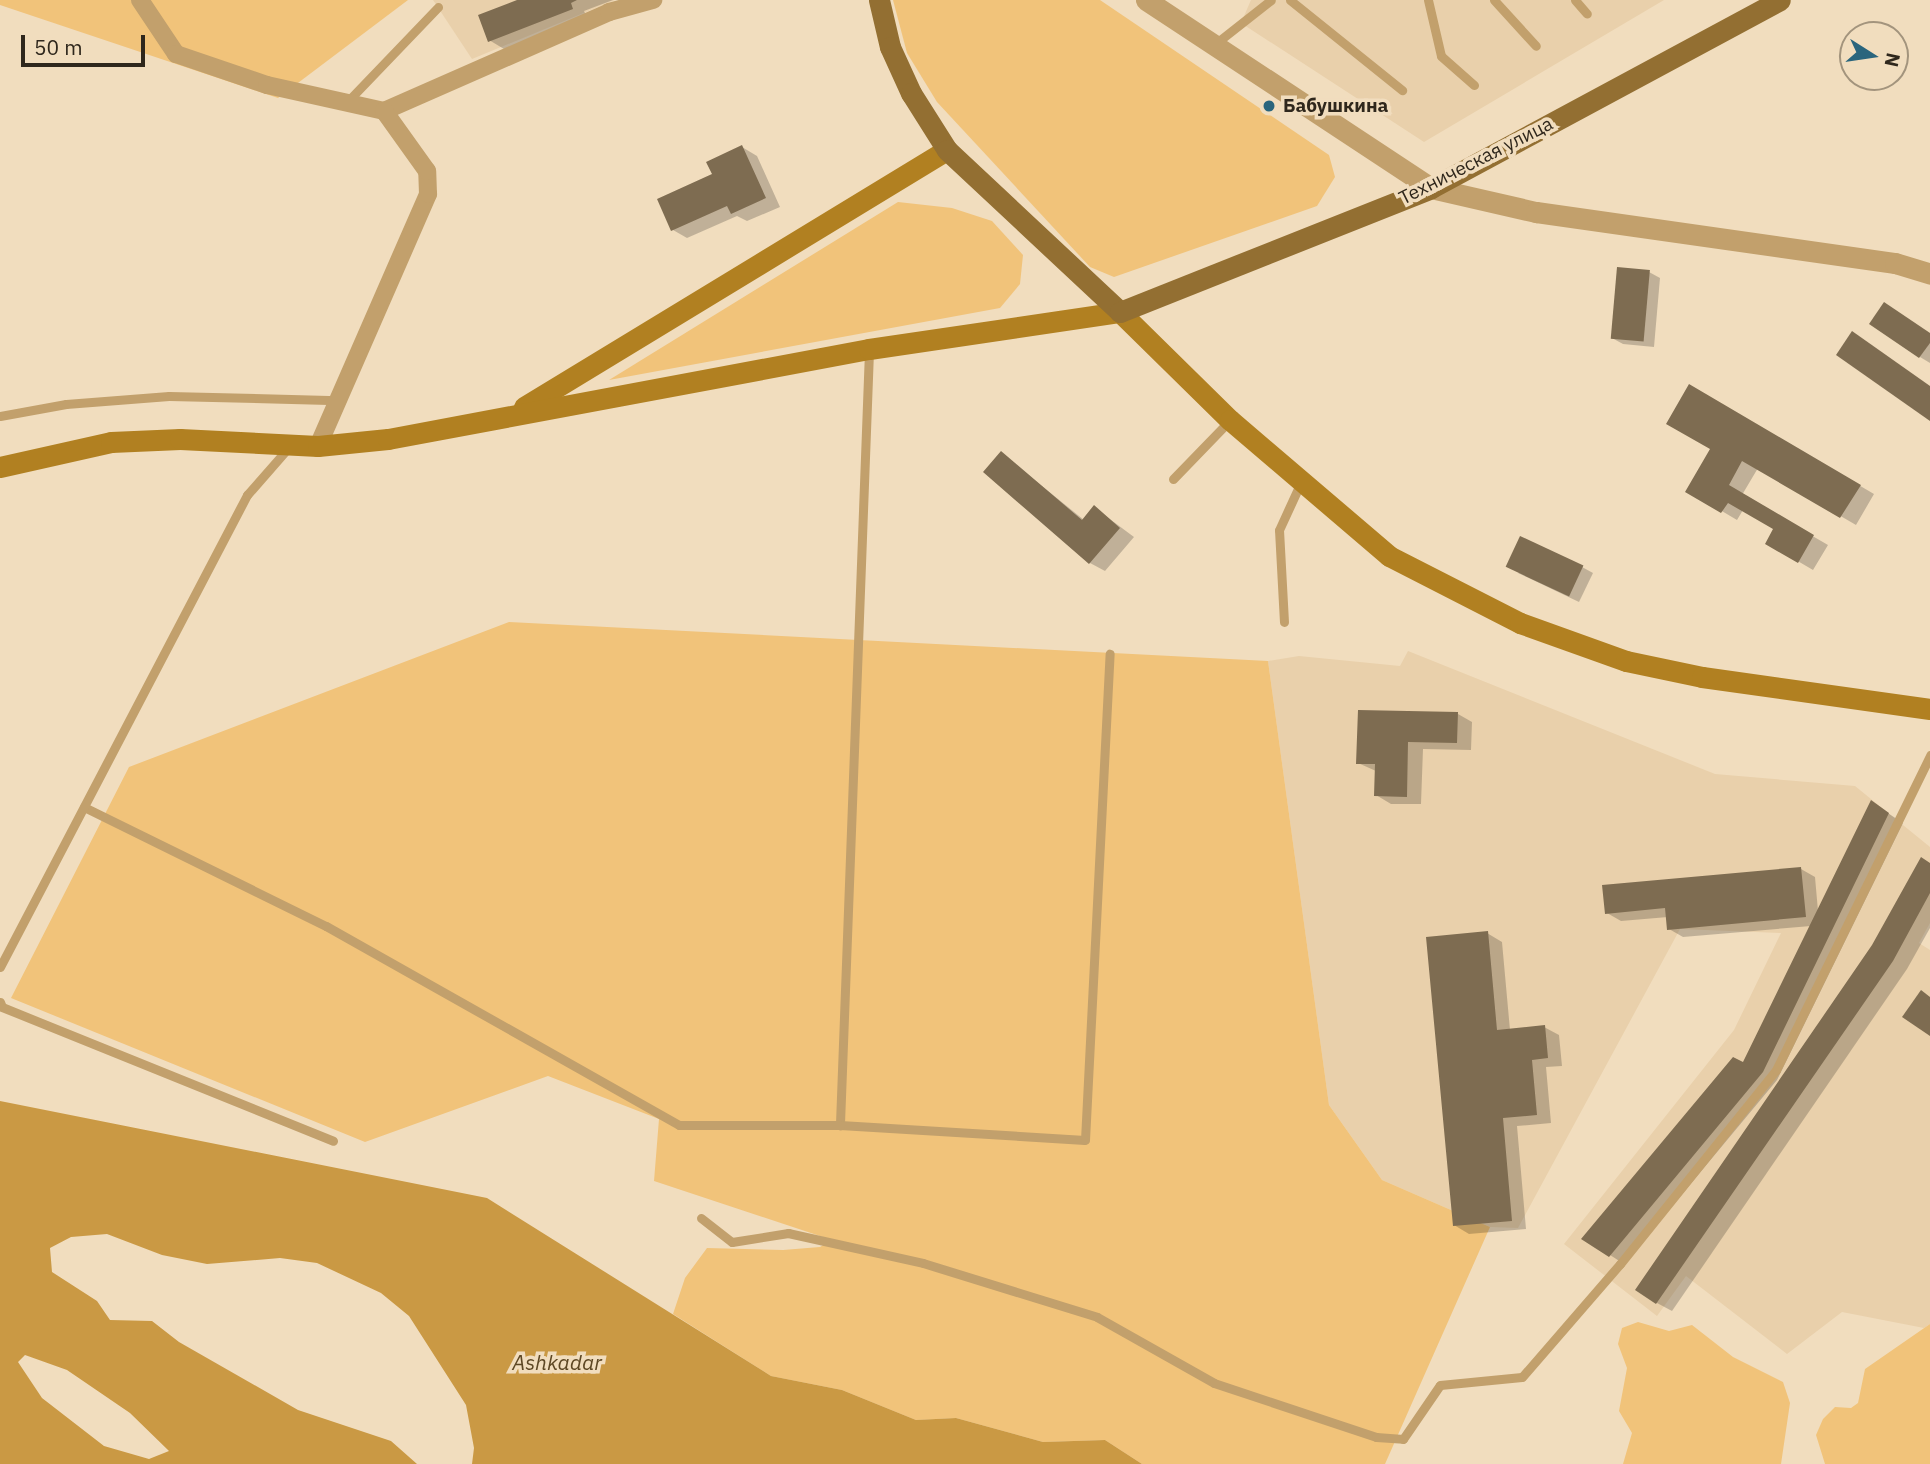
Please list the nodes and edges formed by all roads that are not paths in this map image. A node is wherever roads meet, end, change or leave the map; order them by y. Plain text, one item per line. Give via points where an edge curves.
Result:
1 (140, 0) edge
2 (653, 0) edge
3 (879, 0) edge
4 (1146, 0) edge
5 (1271, 0) edge
6 (1290, 0) edge
7 (1429, 0) edge
8 (1494, 0) edge
9 (1575, 0) edge
10 (1780, 0) edge
11 (438, 8) dead end
12 (1587, 15) dead end
13 (1214, 44) junction
14 (1536, 46) dead end
15 (1474, 85) dead end
16 (1402, 90) dead end
17 (346, 103) junction
18 (384, 111) junction
19 (947, 150) junction
20 (1431, 188) junction
21 (1930, 274) edge
22 (1120, 312) junction
23 (869, 349) junction
24 (338, 400) junction
25 (513, 414) junction
26 (0, 416) edge
27 (1230, 420) junction
28 (290, 446) junction
29 (318, 446) junction
30 (0, 467) edge
31 (1173, 479) dead end
32 (1301, 481) junction
33 (1284, 622) dead end
34 (1110, 654) dead end
35 (1930, 709) edge
36 (1930, 755) edge
37 (84, 807) junction
38 (0, 967) edge
39 (0, 1002) edge
40 (839, 1125) junction
41 (333, 1141) dead end
42 (701, 1218) dead end

1 - 17 street via 176,54 267,85
2 - 18 street via 609,12
3 - 19 main road via 895,58
4 - 13 street
5 - 13 lane
6 - 16 lane
7 - 15 lane via 1441,56
8 - 14 lane
9 - 12 lane
10 - 20 main road, Техническая улица
11 - 17 lane
13 - 20 street
17 - 18 street
18 - 24 street via 428,171 428,194
19 - 22 main road
19 - 25 main road
20 - 21 street via 1536,212 1895,263
20 - 22 main road, Техническая улица
22 - 23 main road
22 - 27 main road
23 - 25 main road
23 - 40 lane
24 - 26 lane via 169,396 66,404
24 - 29 street
25 - 29 main road via 388,439
27 - 31 lane
27 - 32 main road
28 - 29 main road
28 - 30 main road via 180,439 111,442
28 - 37 lane via 247,495
32 - 33 lane via 1279,530
32 - 35 main road via 1389,556 1520,623 1626,661
34 - 40 lane via 1085,1140
36 - 42 lane via 1776,1070 1522,1377 1440,1385 1403,1439 1376,1437 1214,1384 1097,1317 923,1263 788,1233 732,1242
37 - 38 lane
37 - 40 lane via 326,926 679,1125
39 - 41 lane via 2,1007

